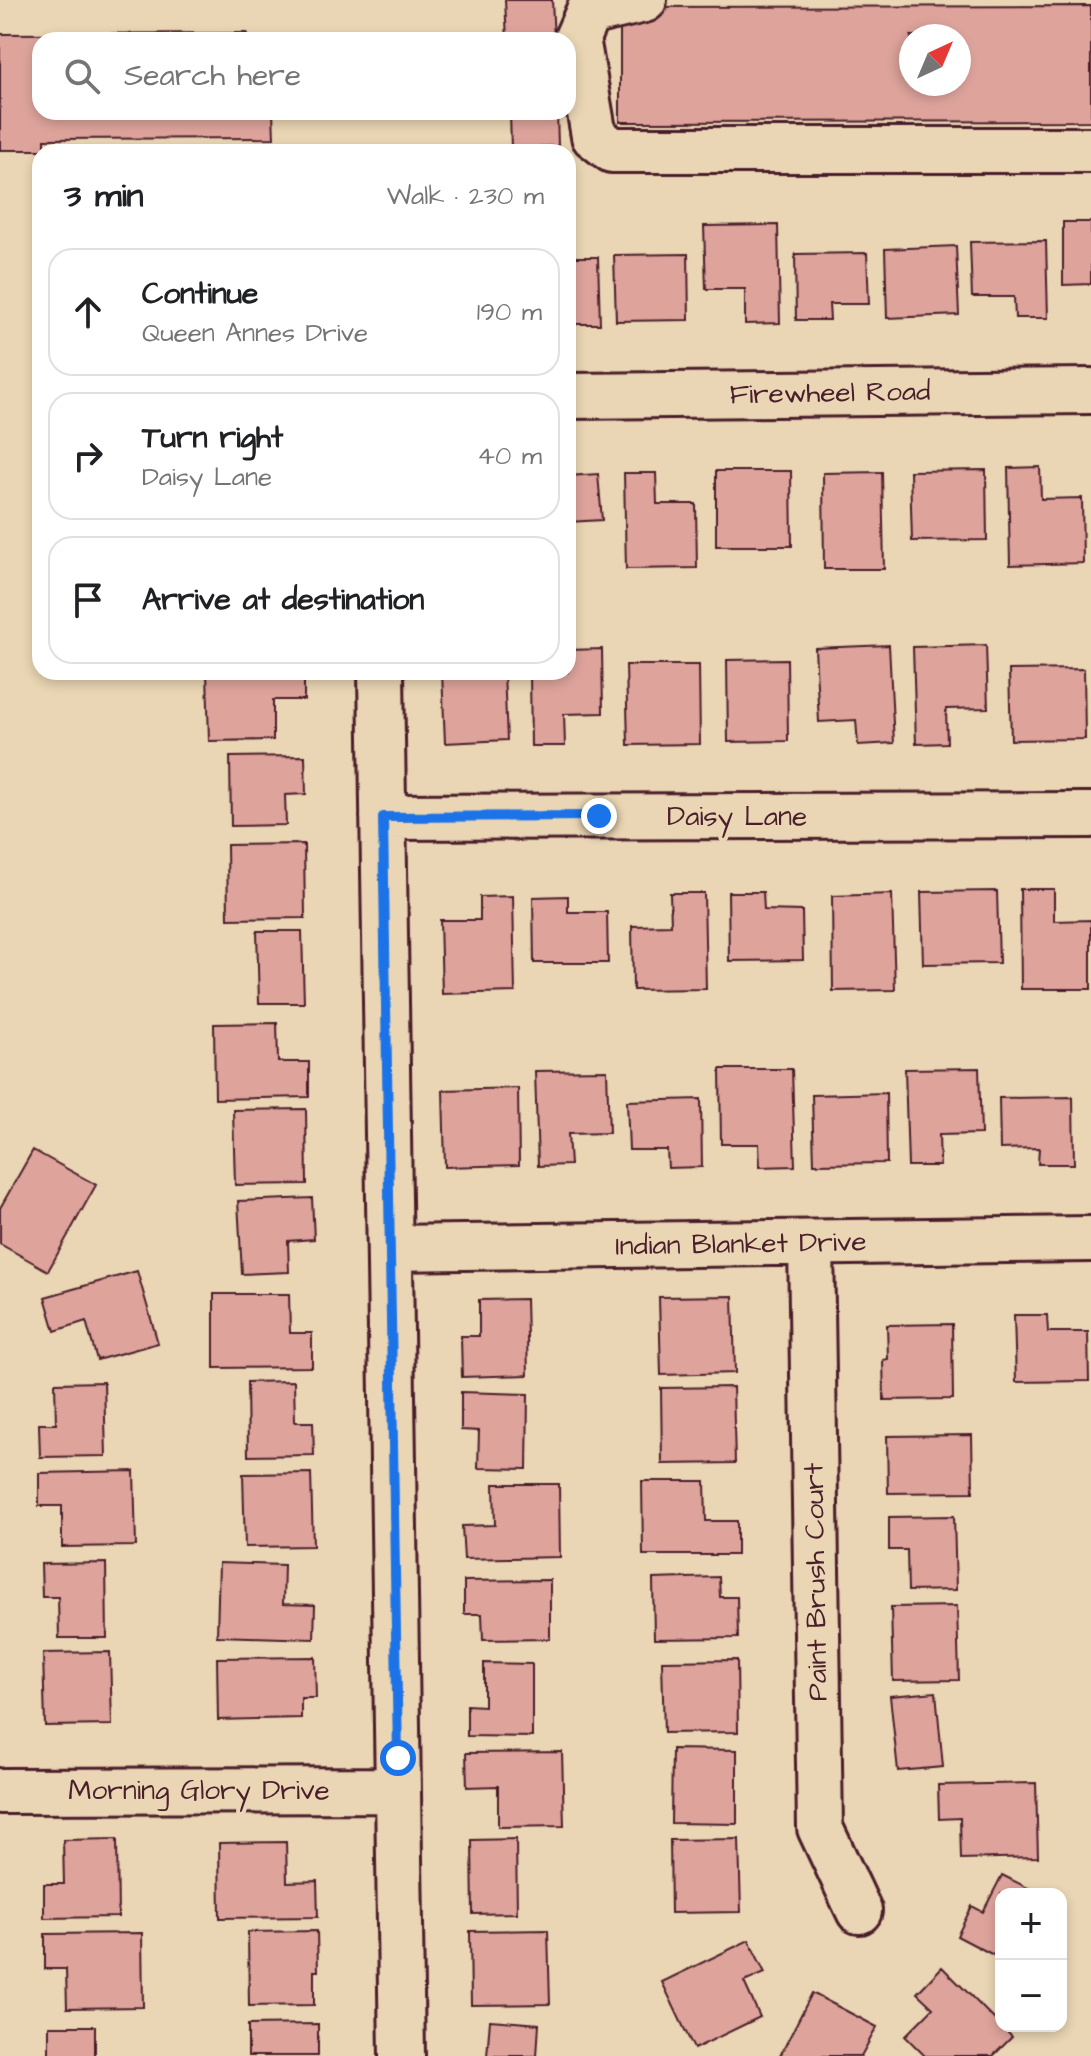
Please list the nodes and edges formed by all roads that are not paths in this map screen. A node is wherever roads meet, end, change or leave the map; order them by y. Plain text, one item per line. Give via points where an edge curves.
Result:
1 (644, 0) edge
2 (1091, 150) edge
3 (1091, 391) edge
4 (576, 396) edge
5 (381, 680) edge
6 (1091, 815) edge
7 (383, 817) junction
8 (1091, 1239) edge
9 (811, 1243) junction
10 (390, 1248) junction
11 (398, 1790) junction
12 (0, 1791) edge
13 (859, 1911) dead end
14 (402, 2056) edge

1 - 2 street via 588,13 577,38 594,136 612,150
3 - 4 street, Firewheel Road
5 - 7 street
6 - 7 street, Daisy Lane
7 - 10 street
8 - 9 street, Indian Blanket Drive
9 - 10 street, Indian Blanket Drive
9 - 13 street, Paint Brush Court via 820,1828
10 - 11 street
11 - 12 street, Morning Glory Drive
11 - 14 street

